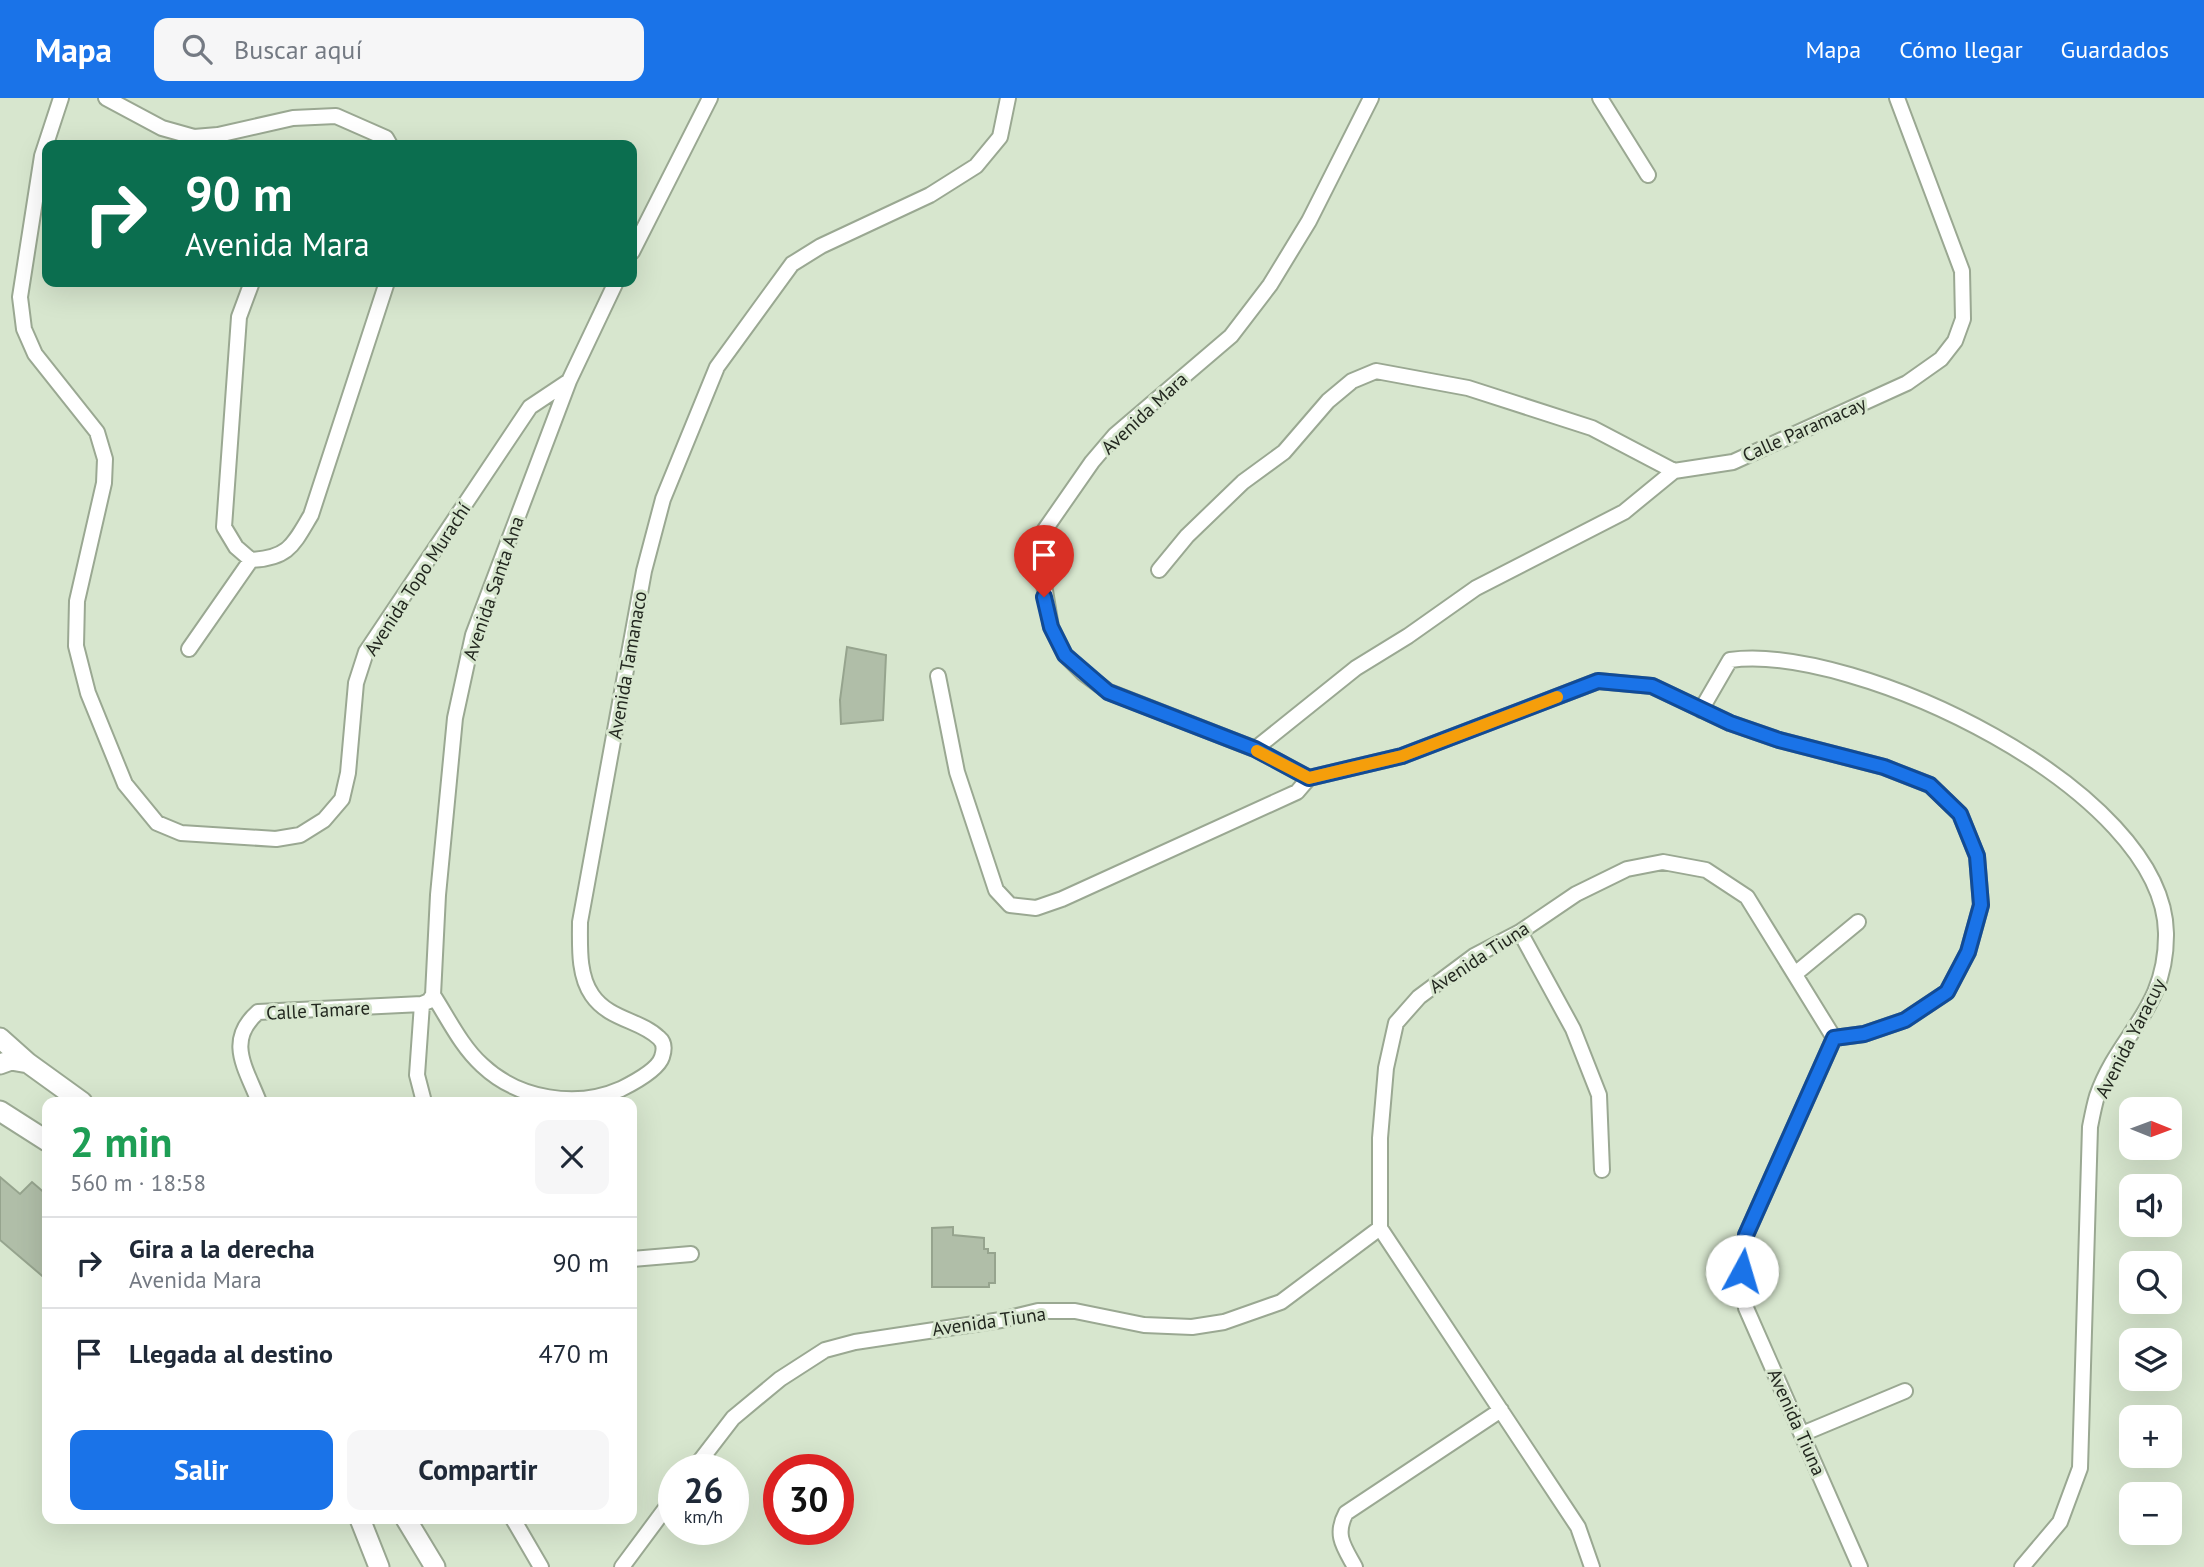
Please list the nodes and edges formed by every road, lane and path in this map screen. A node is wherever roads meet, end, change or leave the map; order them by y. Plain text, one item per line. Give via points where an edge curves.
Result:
1 (61, 98) edge
2 (106, 98) edge
3 (709, 98) edge
4 (1008, 98) edge
5 (1371, 98) edge
6 (1600, 98) edge
7 (1897, 98) edge
8 (47, 140) edge
9 (387, 140) edge
10 (42, 156) edge
11 (1648, 174) dead end
12 (637, 242) edge
13 (250, 287) edge
14 (385, 287) edge
15 (614, 287) edge
16 (569, 381) junction
17 (1674, 471) junction
18 (251, 560) junction
19 (1159, 570) dead end
20 (189, 649) dead end
21 (939, 676) dead end
22 (1701, 709) junction
23 (1255, 749) junction
24 (1309, 778) junction
25 (1858, 922) dead end
26 (1520, 932) junction
27 (1795, 974) junction
28 (428, 999) junction
29 (0, 1038) edge
30 (1834, 1038) junction
31 (28, 1063) junction
32 (0, 1064) edge
33 (75, 1097) edge
34 (257, 1097) edge
35 (423, 1097) edge
36 (548, 1097) edge
37 (598, 1097) edge
38 (1, 1111) edge
39 (42, 1138) edge
40 (1602, 1170) dead end
41 (1380, 1228) junction
42 (691, 1254) dead end
43 (637, 1259) edge
44 (1905, 1391) dead end
45 (1501, 1410) junction
46 (1802, 1434) junction
47 (705, 1454) edge
48 (658, 1519) edge
49 (362, 1524) edge
50 (409, 1524) edge
51 (516, 1524) edge
52 (379, 1567) edge
53 (435, 1567) edge
54 (541, 1567) edge
55 (622, 1567) edge
56 (1355, 1567) edge
57 (1592, 1567) edge
58 (1860, 1567) edge
59 (2022, 1567) edge

1 - 8 street, Avenida Topo Murachí
2 - 9 street via 162,128 194,137 293,118 336,116
3 - 12 street
4 - 37 street, Avenida Tamanaco via 1000,137 976,166 930,195 792,264 717,367 663,499 644,571 580,922 581,963 592,994 610,1012 660,1038 665,1049 661,1062 630,1085
5 - 23 street, Avenida Mara via 1309,221 1270,285 1231,336 1115,435 1044,531 1044,597 1051,627 1065,655 1108,692
6 - 11 street
7 - 17 street, Calle Paramacay via 1962,271 1963,319 1955,341 1935,365 1907,383 1733,462
10 - 16 street, Avenida Topo Murachí via 20,297 23,318 35,354 97,432 105,458 104,484 77,601 76,646 88,693 125,784 157,823 181,833 276,839 300,835 324,820 342,799 356,683 366,652 530,407
13 - 18 street via 239,317 224,527
14 - 18 street via 311,515 294,544 274,559
15 - 16 street, Avenida Santa Ana
16 - 28 street, Avenida Santa Ana via 467,659 454,718
17 - 19 street via 1592,428 1468,388 1376,371 1352,381 1328,401 1284,452 1242,482
17 - 23 street via 1624,512 1476,587 1356,668
18 - 20 street
21 - 24 street via 957,772 996,890 1010,905 1037,908 1062,899 1297,792
22 - 24 street via 1652,686 1598,681 1402,756
22 - 30 street via 1779,740 1884,767 1930,785 1960,814 1977,856 1981,905 1968,952 1947,992 1905,1020
22 - 59 street, Avenida Yaracuy via 1730,660 1758,656 1820,667 1892,688 1967,722 2043,767 2089,802 2120,831 2160,894 2166,931 2164,973 2147,1012 2098,1095 2090,1127 2080,1468 2060,1522
23 - 24 street, Avenida Mara
25 - 27 street
26 - 27 street, Avenida Tiuna via 1576,894 1616,874 1663,862 1706,870 1747,897
26 - 40 street via 1573,1029 1599,1095
26 - 41 street, Avenida Tiuna via 1474,956 1419,997 1396,1023 1386,1068 1380,1138
27 - 30 street, Avenida Tiuna
28 - 34 street, Calle Tamare via 258,1012 243,1025 238,1045
28 - 35 street, Avenida Santa Ana via 418,1075
28 - 36 street, Avenida Tamanaco via 482,1066
29 - 31 street
30 - 46 street, Avenida Tiuna via 1746,1235 1742,1271 1746,1308
31 - 32 street via 11,1060
31 - 33 street
38 - 39 street
41 - 45 street
41 - 47 street, Avenida Tiuna via 1281,1302 1224,1322 1192,1327 1144,1325 1075,1311 1038,1311 825,1350 733,1418
42 - 43 street
44 - 46 street
45 - 56 street via 1346,1513 1339,1525 1339,1538
45 - 57 street via 1578,1527
46 - 58 street, Avenida Tiuna
48 - 55 street
49 - 52 street
50 - 53 street
51 - 54 street

